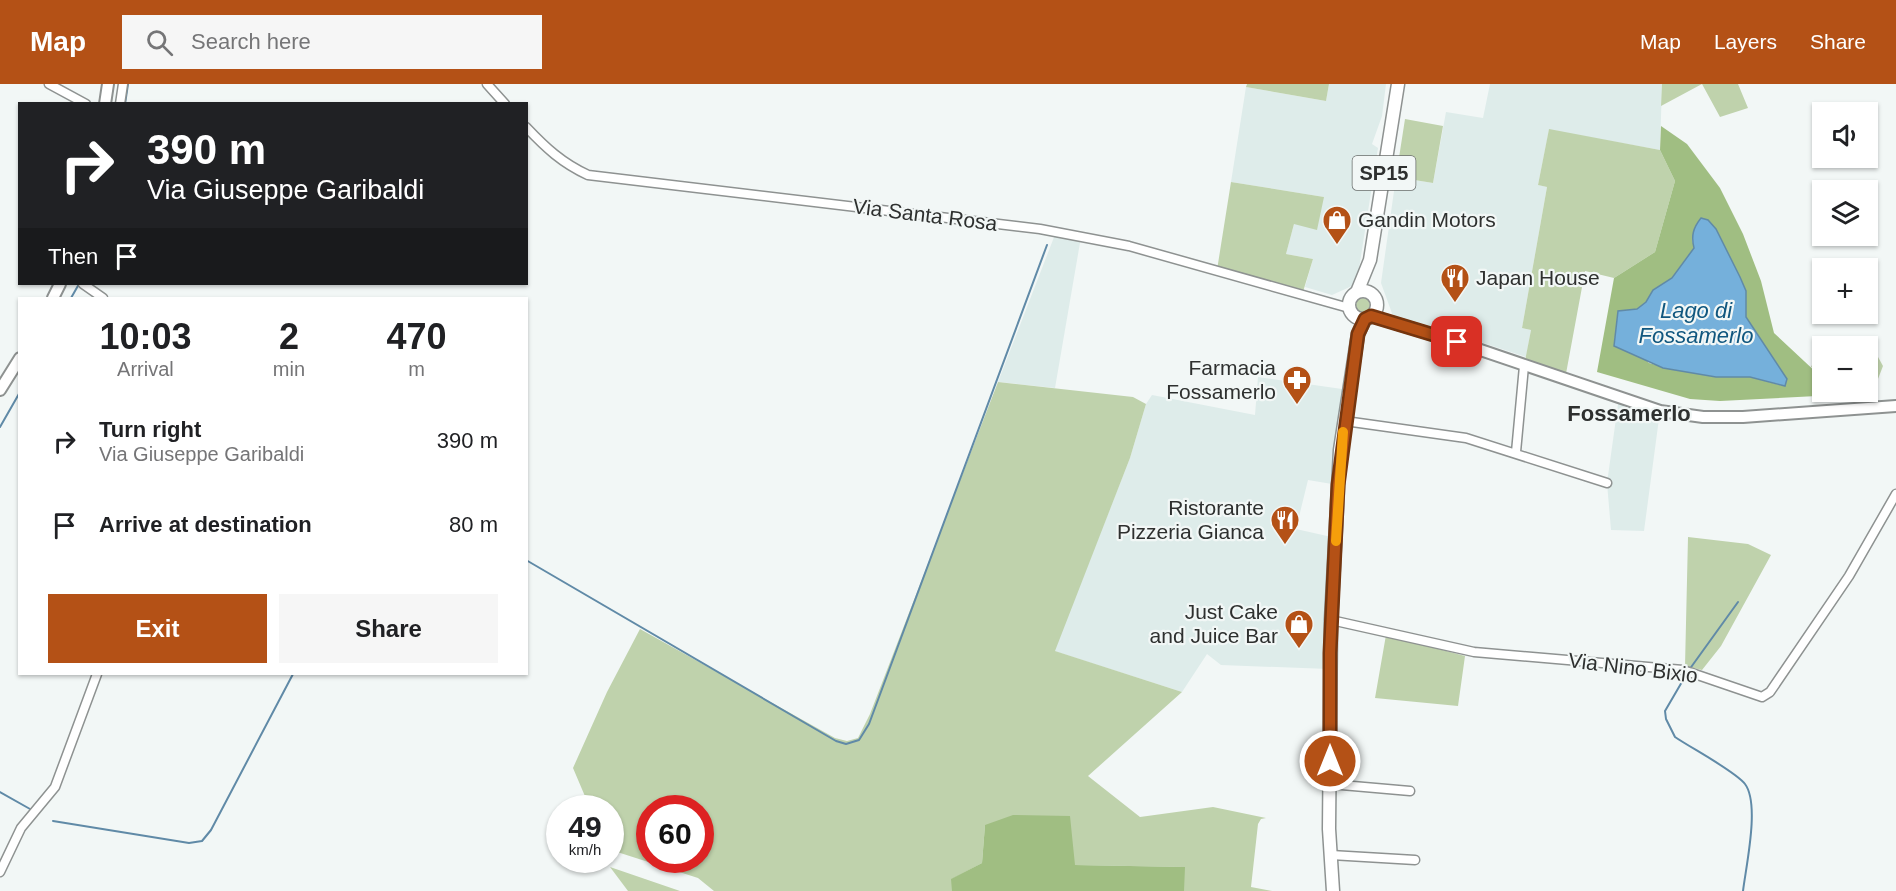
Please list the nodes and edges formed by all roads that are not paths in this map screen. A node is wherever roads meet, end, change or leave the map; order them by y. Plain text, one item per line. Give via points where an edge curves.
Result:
1 (49, 84) edge
2 (109, 84) edge
3 (123, 84) edge
4 (487, 84) edge
5 (1398, 84) edge
6 (82, 102) edge
7 (105, 102) edge
8 (110, 102) edge
9 (120, 102) edge
10 (503, 102) edge
11 (528, 129) edge
12 (1370, 262) junction
13 (84, 285) edge
14 (102, 297) edge
15 (1361, 309) junction
16 (18, 361) edge
17 (1524, 366) junction
18 (0, 390) edge
19 (1896, 406) edge
20 (1345, 421) junction
21 (1516, 452) junction
22 (1607, 483) dead end
23 (1896, 494) edge
24 (1331, 620) junction
25 (97, 675) edge
26 (1330, 784) junction
27 (1410, 791) dead end
28 (1331, 855) junction
29 (1415, 860) dead end
30 (0, 872) edge
31 (1333, 891) edge

1 - 6 street
2 - 7 street
2 - 8 street
3 - 9 street
4 - 10 street
5 - 12 main road, SP15
11 - 15 street, Via Santa Rosa via 567,166 588,175 1040,229 1129,246
12 - 15 main road, SP15
12 - 15 main road, SP15 via 1370,293
13 - 14 street
15 - 17 street
15 - 20 main road
16 - 18 street
17 - 19 street via 1660,411 1703,417
17 - 21 street
20 - 21 street via 1455,436
20 - 24 main road
21 - 22 street
23 - 24 street, Via Nino Bixio via 1849,576 1770,692 1762,697 1683,670 1474,652
24 - 26 main road
25 - 30 street via 55,787 21,828
26 - 27 street
26 - 28 main road
28 - 29 street
28 - 31 main road

